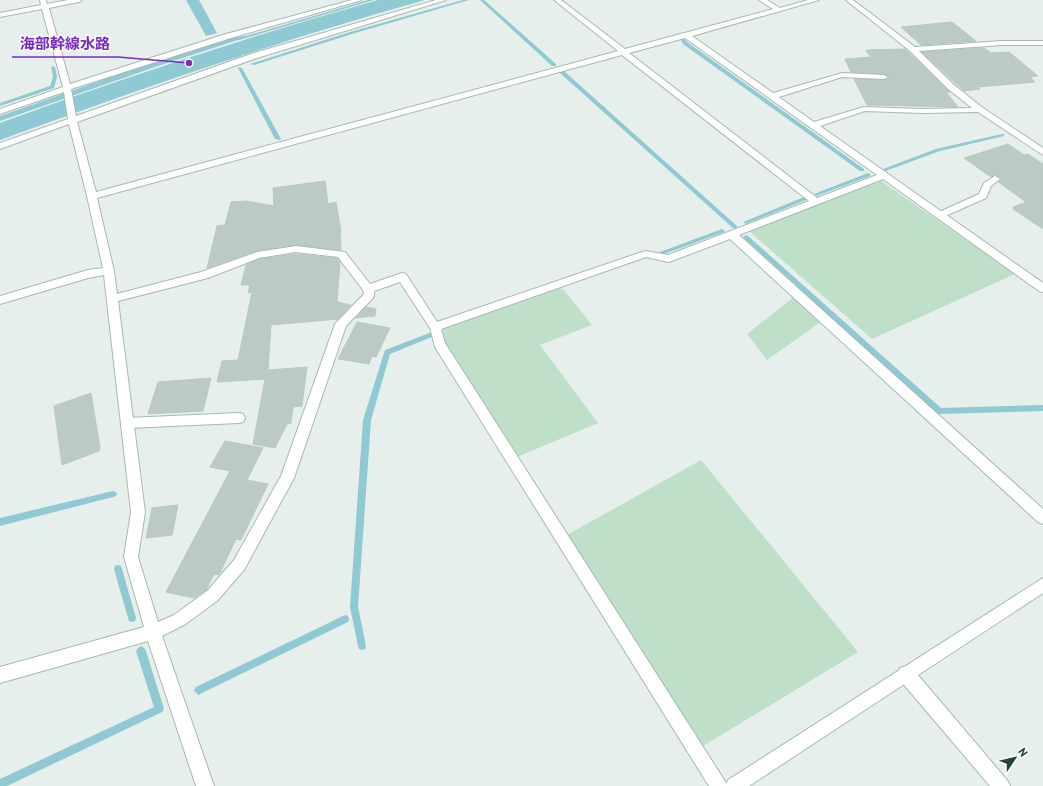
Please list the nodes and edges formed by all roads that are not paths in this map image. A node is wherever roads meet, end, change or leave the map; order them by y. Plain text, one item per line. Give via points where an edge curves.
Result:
1 (79, 0) edge
2 (359, 0) edge
3 (443, 0) edge
4 (557, 0) edge
5 (762, 0) edge
6 (816, 0) edge
7 (849, 0) edge
8 (44, 3) edge
9 (779, 10) junction
10 (0, 15) edge
11 (686, 35) junction
12 (1043, 43) edge
13 (913, 49) junction
14 (624, 52) junction
15 (884, 77) dead end
16 (67, 89) junction
17 (773, 96) junction
18 (980, 110) junction
19 (0, 112) edge
20 (72, 120) junction
21 (813, 125) junction
22 (0, 146) edge
23 (1043, 152) edge
24 (884, 176) junction
25 (995, 180) dead end
26 (92, 196) junction
27 (816, 202) junction
28 (940, 215) junction
29 (732, 235) junction
30 (109, 271) junction
31 (1043, 288) edge
32 (368, 289) junction
33 (112, 299) junction
34 (0, 300) edge
35 (435, 327) junction
36 (239, 418) dead end
37 (127, 423) junction
38 (1043, 518) edge
39 (1043, 585) edge
40 (152, 632) junction
41 (906, 674) junction
42 (0, 675) edge
43 (205, 786) edge
44 (719, 786) edge
45 (734, 786) edge
46 (1002, 786) edge

1 - 8 street
2 - 16 street via 229,36
3 - 20 street via 254,56
4 - 14 street
5 - 9 street
6 - 9 street
7 - 13 street
8 - 10 street
8 - 16 street
9 - 11 street
11 - 14 street
11 - 17 street
12 - 13 street
13 - 18 street via 951,87
14 - 26 street
14 - 27 street
15 - 17 street via 842,75
16 - 19 street
16 - 20 street
17 - 21 street
18 - 21 street via 864,109
18 - 23 street
20 - 22 street
20 - 26 street
21 - 24 street
24 - 27 street
24 - 28 street
25 - 28 street via 987,185 982,196
26 - 30 street
27 - 29 street
28 - 31 street
29 - 35 street via 669,259 646,254
29 - 38 street
30 - 33 street
30 - 34 street via 88,274
32 - 33 street via 341,254 296,250 257,255 204,275
32 - 35 street via 402,277
32 - 40 street via 369,295 341,324 287,478 239,565 212,596 179,620
33 - 37 street
35 - 44 street via 439,344
36 - 37 street
37 - 40 street via 138,512 131,557
39 - 41 street
40 - 42 street
40 - 43 street
41 - 45 street
41 - 46 street

